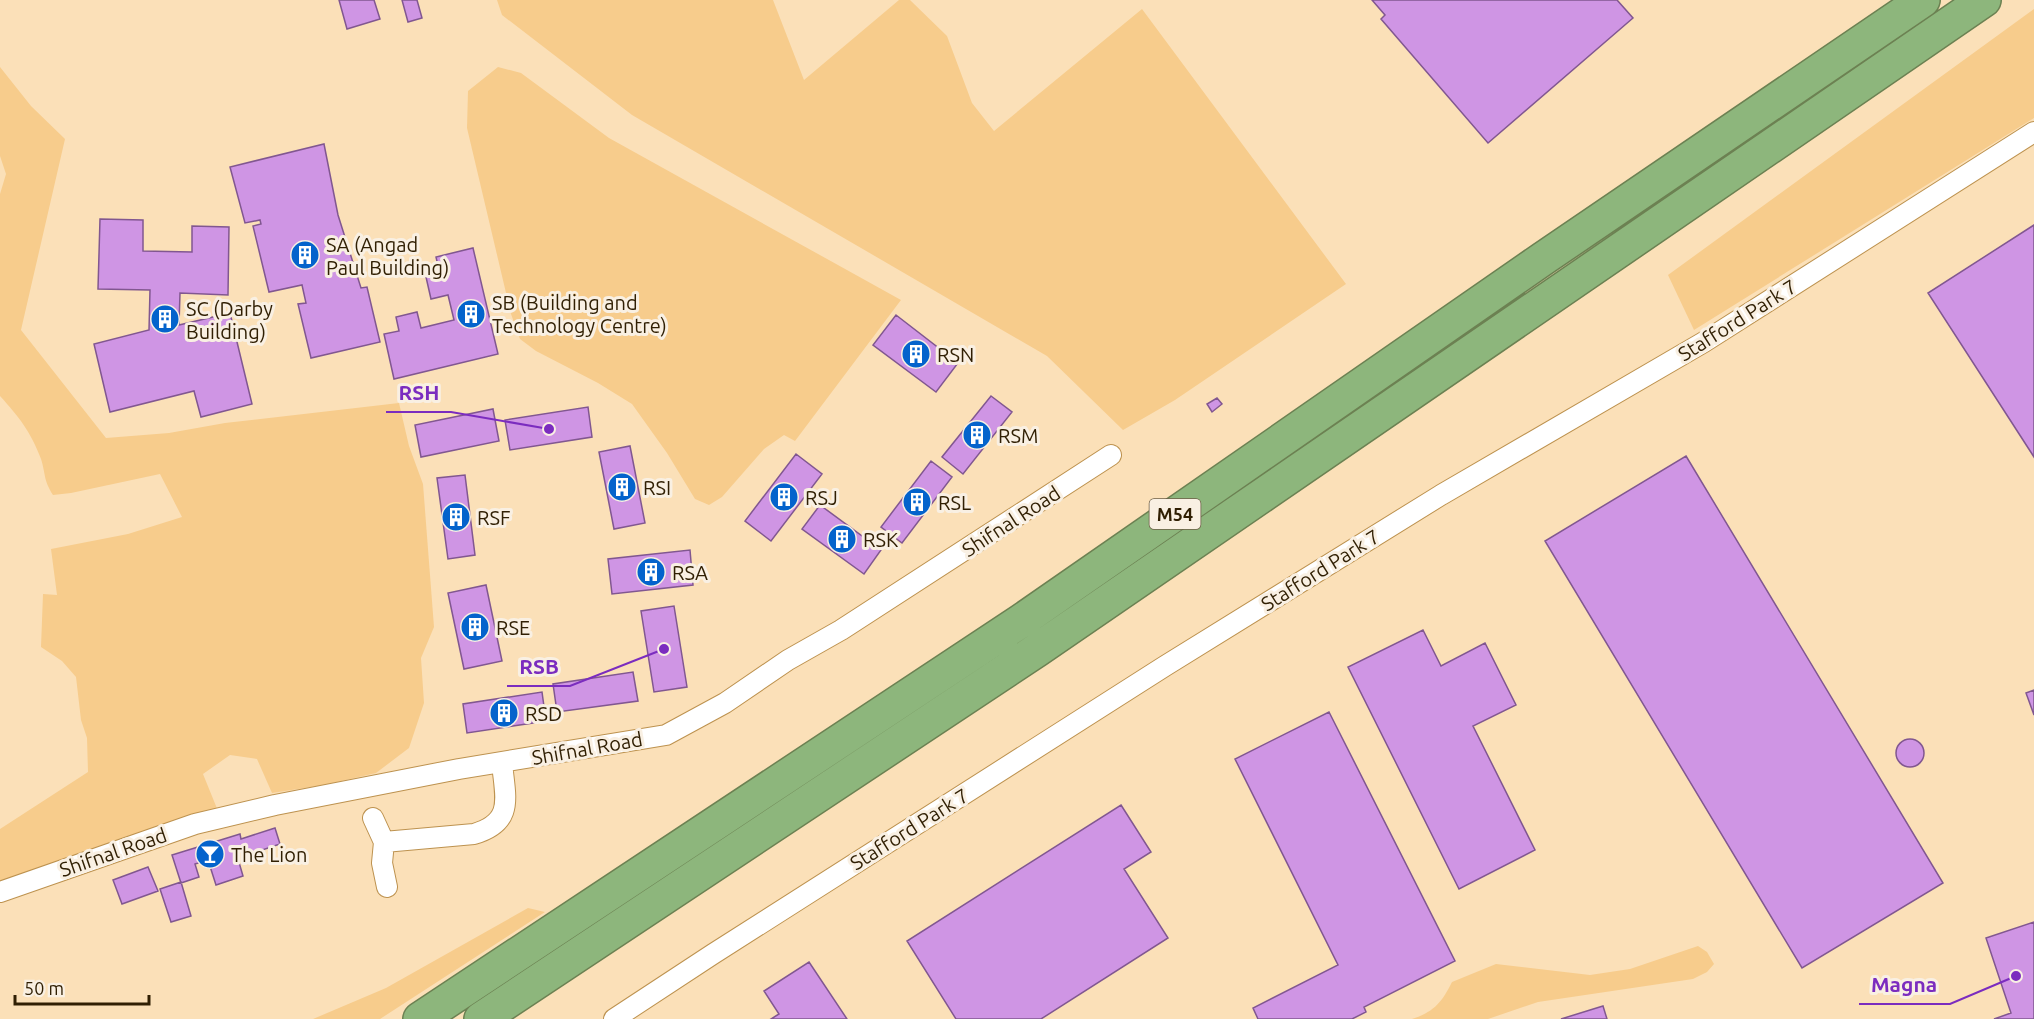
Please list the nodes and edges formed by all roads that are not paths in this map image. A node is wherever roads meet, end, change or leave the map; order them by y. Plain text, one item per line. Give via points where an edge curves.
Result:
1 (1923, 0) edge
2 (1984, 0) edge
3 (2034, 132) edge
4 (1111, 455) dead end
5 (502, 763) junction
6 (373, 818) dead end
7 (384, 842) junction
8 (387, 887) dead end
9 (0, 892) edge
10 (420, 1019) edge
11 (482, 1019) edge
12 (614, 1019) edge

1 - 10 highway, M54 via 1021,621
2 - 11 highway, M54 via 1037,650
3 - 12 street, Stafford Park 7 via 1704,342 1441,495 1175,660
4 - 5 street, Shifnal Road via 725,703 666,735
5 - 7 street via 505,804 497,824 474,834
5 - 9 street, Shifnal Road via 275,805 195,824
6 - 7 street
7 - 8 street via 382,863

